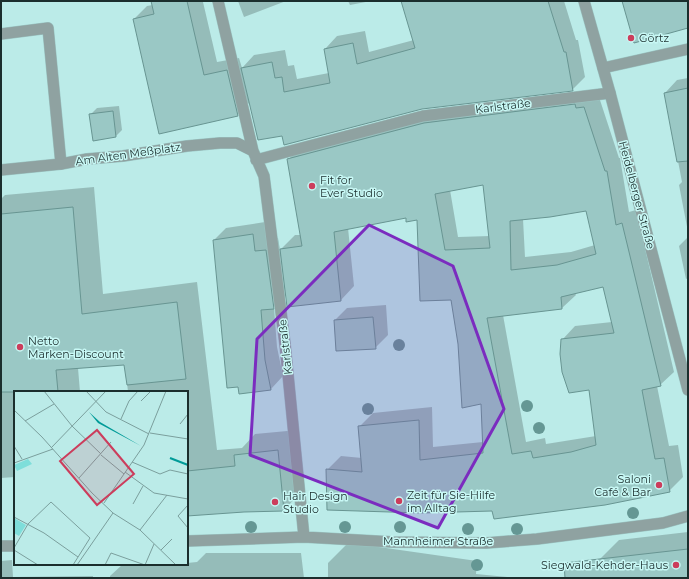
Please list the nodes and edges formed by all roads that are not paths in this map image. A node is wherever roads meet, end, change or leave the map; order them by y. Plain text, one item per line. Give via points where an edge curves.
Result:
1 (218, 1) edge
2 (584, 1) edge
3 (1, 34) edge
4 (688, 49) edge
5 (603, 68) junction
6 (610, 93) junction
7 (255, 155) junction
8 (61, 164) junction
9 (1, 170) edge
10 (688, 390) edge
11 (688, 516) edge
12 (304, 537) junction
13 (188, 541) edge
14 (1, 546) edge
15 (14, 546) edge

1 - 7 street, Karlstraße
2 - 5 street, Heidelberger Straße
3 - 8 street via 48,28
4 - 5 street
5 - 6 street, Heidelberger Straße
6 - 7 street, Karlstraße via 423,116 279,155
6 - 10 street, Heidelberger Straße
7 - 8 street, Am Alten Meßplatz via 237,143 220,143
7 - 12 street, Karlstraße via 265,183 285,344
8 - 9 street, Am Alten Meßplatz
11 - 12 street, Mannheimer Straße via 663,523 486,543 393,542
12 - 13 street, Mannheimer Straße
14 - 15 street

